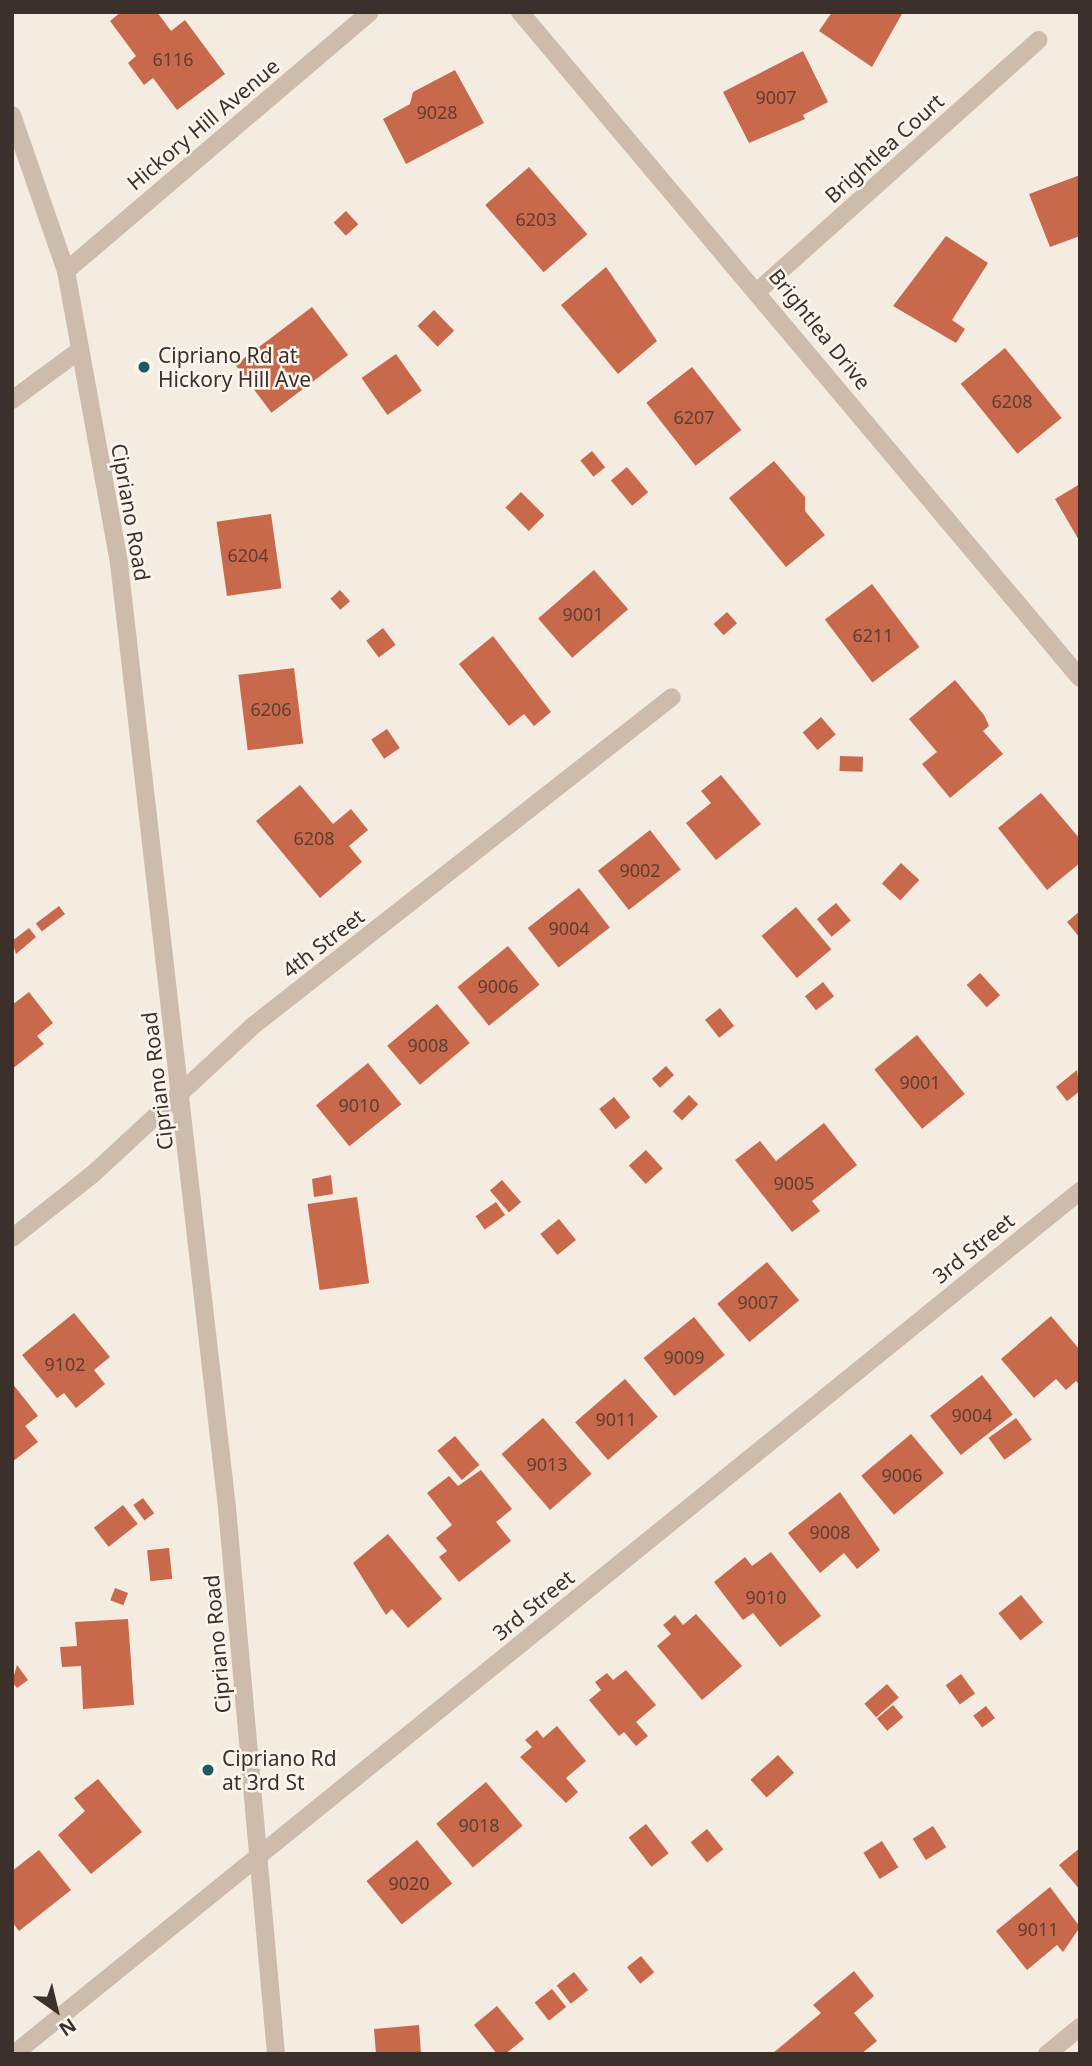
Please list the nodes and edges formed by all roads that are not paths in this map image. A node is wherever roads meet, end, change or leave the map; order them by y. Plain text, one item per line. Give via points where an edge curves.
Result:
1 (370, 12) edge
2 (520, 12) edge
3 (1039, 40) dead end
4 (12, 115) edge
5 (66, 271) junction
6 (759, 290) junction
7 (80, 349) junction
8 (12, 400) edge
9 (1080, 678) edge
10 (672, 697) dead end
11 (182, 1094) junction
12 (1080, 1191) edge
13 (12, 1238) edge
14 (260, 1856) junction
15 (1080, 2027) edge
16 (14, 2054) edge
17 (276, 2054) edge
18 (1047, 2054) edge

1 - 5 street, Hickory Hill Avenue
2 - 6 street, Brightlea Drive
3 - 6 street, Brightlea Court
4 - 5 street, Cipriano Road
5 - 7 street, Cipriano Road
6 - 9 street, Brightlea Drive
7 - 8 street
7 - 11 street, Cipriano Road via 119,563
10 - 11 street, 4th Street via 254,1025
11 - 13 street, 4th Street
11 - 14 street, Cipriano Road
12 - 14 street, 3rd Street
14 - 16 street, 3rd Street
14 - 17 street, Cipriano Road
15 - 18 street

